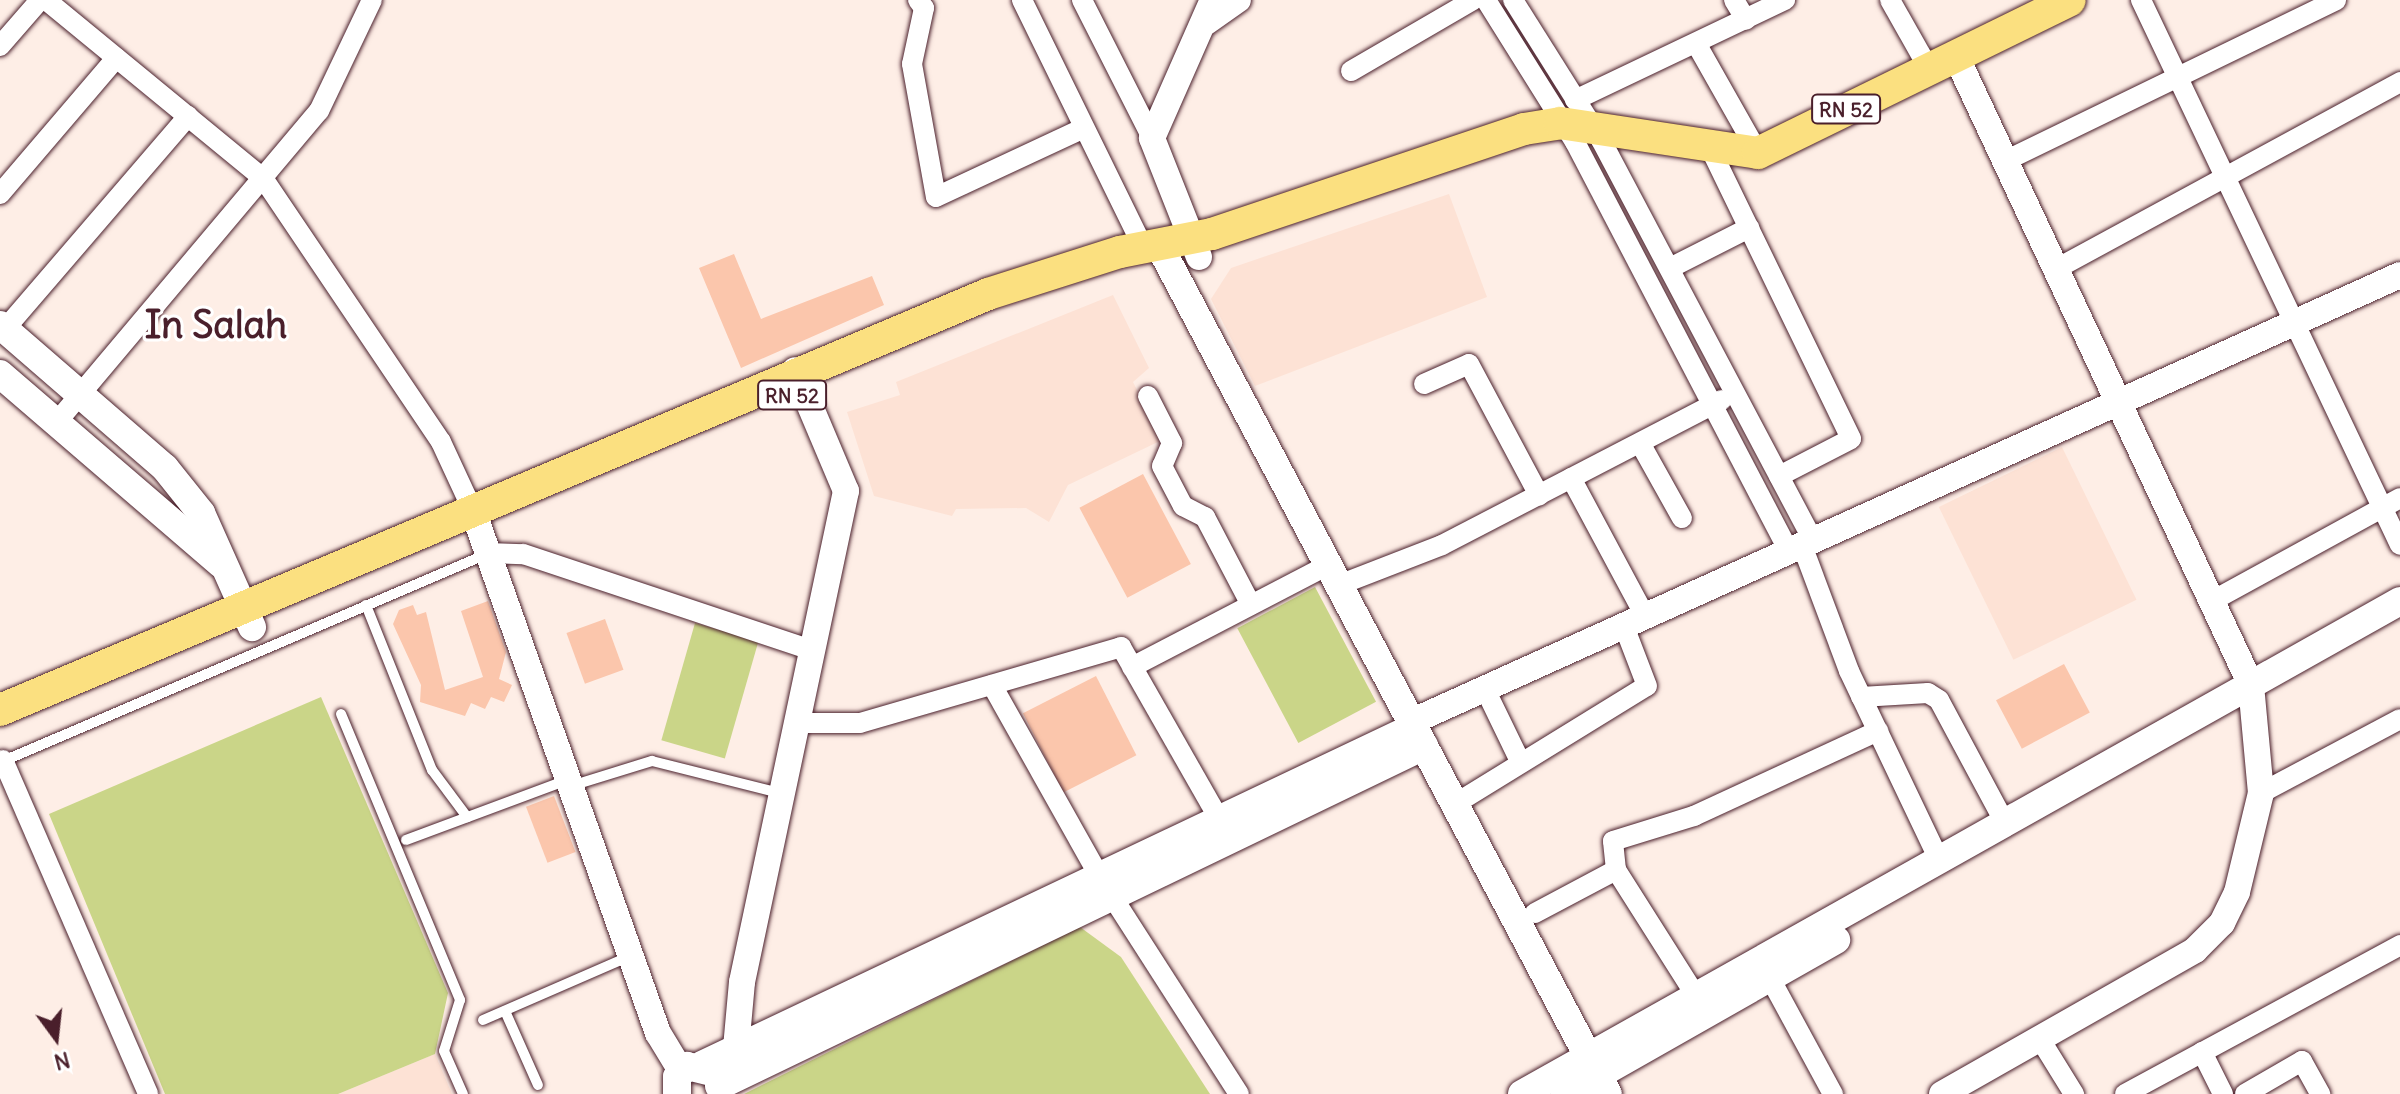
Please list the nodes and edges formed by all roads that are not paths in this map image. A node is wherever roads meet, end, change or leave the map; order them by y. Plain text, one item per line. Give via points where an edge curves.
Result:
1 (40, 0) edge
2 (46, 0) edge
3 (372, 0) edge
4 (918, 0) edge
5 (1022, 0) edge
6 (1082, 0) edge
7 (1238, 0) edge
8 (1513, 0) edge
9 (1734, 0) edge
10 (1785, 0) edge
11 (1890, 0) edge
12 (2070, 0) edge
13 (2141, 0) edge
14 (2336, 0) edge
15 (1487, 1) edge
16 (1210, 11) edge
17 (1746, 20) junction
18 (1697, 45) junction
19 (0, 46) edge
20 (116, 58) junction
21 (1942, 62) junction
22 (1351, 71) dead end
23 (2178, 77) junction
24 (2400, 82) edge
25 (188, 116) junction
26 (1084, 128) junction
27 (1585, 128) junction
28 (1152, 138) junction
29 (1710, 148) junction
30 (1758, 153) junction
31 (2005, 161) junction
32 (2225, 177) junction
33 (263, 178) junction
34 (0, 194) edge
35 (1749, 228) junction
36 (1172, 250) junction
37 (1670, 268) junction
38 (2056, 269) junction
39 (2400, 275) edge
40 (2294, 323) junction
41 (3, 327) edge
42 (0, 374) edge
43 (800, 380) junction
44 (1424, 384) dead end
45 (1736, 393) junction
46 (80, 395) junction
47 (1148, 396) dead end
48 (2119, 402) junction
49 (1713, 405) junction
50 (56, 423) junction
51 (1640, 443) junction
52 (1779, 476) junction
53 (1571, 478) junction
54 (1539, 495) junction
55 (2391, 502) edge
56 (1682, 518) dead end
57 (481, 532) junction
58 (2400, 545) edge
59 (1801, 546) junction
60 (228, 570) junction
61 (1334, 575) junction
62 (2212, 601) junction
63 (2400, 601) edge
64 (366, 605) junction
65 (1251, 605) junction
66 (2400, 618) edge
67 (1634, 621) junction
68 (253, 628) junction
69 (812, 650) junction
70 (1132, 667) junction
71 (992, 685) junction
72 (1485, 689) junction
73 (2253, 693) junction
74 (1861, 697) junction
75 (0, 710) edge
76 (341, 714) dead end
77 (2400, 719) edge
78 (796, 723) junction
79 (1878, 731) junction
80 (1416, 732) junction
81 (1, 752) edge
82 (1521, 763) junction
83 (570, 782) junction
84 (2261, 793) junction
85 (781, 794) junction
86 (1455, 804) junction
87 (467, 817) junction
88 (2005, 823) junction
89 (1224, 829) junction
90 (406, 840) dead end
91 (1939, 860) junction
92 (1616, 870) junction
93 (1105, 886) junction
94 (1535, 913) dead end
95 (2400, 945) edge
96 (631, 955) junction
97 (1765, 969) junction
98 (1696, 996) junction
99 (505, 1011) junction
100 (483, 1020) dead end
101 (2040, 1039) junction
102 (736, 1048) junction
103 (2202, 1052) junction
104 (1598, 1075) edge
105 (690, 1084) edge
106 (538, 1085) dead end
107 (148, 1094) edge
108 (463, 1094) edge
109 (1239, 1094) edge
110 (1522, 1094) edge
111 (1565, 1094) edge
112 (1833, 1094) edge
113 (1942, 1094) edge
114 (2074, 1094) edge
115 (2125, 1094) edge
116 (2223, 1094) edge
117 (2245, 1094) edge
118 (2320, 1094) edge

1 - 19 street
2 - 20 street
3 - 33 street via 319,111
4 - 26 street via 924,8 912,64 936,197
5 - 26 street
6 - 28 street
7 - 16 street
8 - 27 street
9 - 17 street
10 - 17 street
11 - 21 street
12 - 21 main road, RN 52
13 - 23 street
14 - 23 street
15 - 22 street
15 - 27 street
16 - 28 street via 1183,56
17 - 18 street
18 - 27 street
18 - 30 street
20 - 25 street
20 - 34 street
21 - 30 main road, RN 52
21 - 31 street
23 - 31 street
23 - 32 street
24 - 32 street
25 - 33 street
25 - 41 street
26 - 36 street
27 - 29 main road, RN 52
27 - 36 main road, RN 52
27 - 37 street
27 - 49 street
28 - 36 street
29 - 30 main road, RN 52
29 - 35 street
31 - 38 street
32 - 38 street
32 - 40 street
33 - 46 street
33 - 57 street via 441,442
35 - 37 street
35 - 52 street via 1851,439
36 - 43 main road, RN 52
36 - 61 main road
37 - 45 street
38 - 48 street
39 - 40 street
40 - 48 street
40 - 55 street
41 - 46 main road
42 - 50 main road
43 - 57 main road, RN 52
43 - 69 street via 846,491
44 - 54 street via 1469,364
45 - 49 street
45 - 52 street
46 - 50 street
46 - 60 main road via 165,468 201,513
47 - 65 street via 1172,443 1162,466 1183,506 1205,517
48 - 59 street
48 - 62 street
49 - 51 street
49 - 59 street
50 - 60 main road
51 - 53 street
51 - 56 street
52 - 59 street
53 - 54 street
53 - 67 street
54 - 61 street via 1442,545
55 - 58 street
55 - 62 street
57 - 64 lane
57 - 68 main road, RN 52
57 - 69 street via 523,554
57 - 83 street
59 - 67 street
59 - 74 street
60 - 68 main road
61 - 65 street
61 - 80 main road
62 - 73 street
63 - 73 main road
64 - 68 lane
64 - 87 lane via 432,770
65 - 70 street
66 - 73 main road
67 - 72 street
67 - 82 street via 1647,686
68 - 75 main road, RN 52
68 - 81 main road, RN 52
69 - 78 street
70 - 71 street via 1121,647
70 - 89 street
71 - 78 street via 860,723
71 - 93 street
72 - 80 street
72 - 82 street
73 - 84 street
73 - 88 main road
73 - 97 main road
74 - 79 street
74 - 88 street via 1928,693 1939,700
76 - 108 lane via 460,1000 444,1051
77 - 84 street
78 - 85 street
79 - 91 street
79 - 92 street via 1694,816 1613,841
80 - 86 main road
80 - 89 main road
81 - 107 street
82 - 86 street
83 - 85 lane via 652,761
83 - 87 lane
83 - 96 street
84 - 101 street via 2222,923 2195,950
85 - 102 street via 742,982
86 - 104 main road
87 - 90 lane
88 - 91 main road
89 - 93 main road
91 - 97 main road
92 - 94 street
92 - 98 street
93 - 102 main road
93 - 105 main road
93 - 109 street
95 - 103 street
96 - 99 lane
96 - 105 street via 658,1033
97 - 98 main road
97 - 104 main road
97 - 112 street
98 - 104 main road
99 - 100 lane
99 - 106 lane
101 - 113 street
101 - 114 street
102 - 105 main road
103 - 115 street
103 - 116 street
104 - 110 main road
104 - 111 main road
117 - 118 street via 2302,1061

